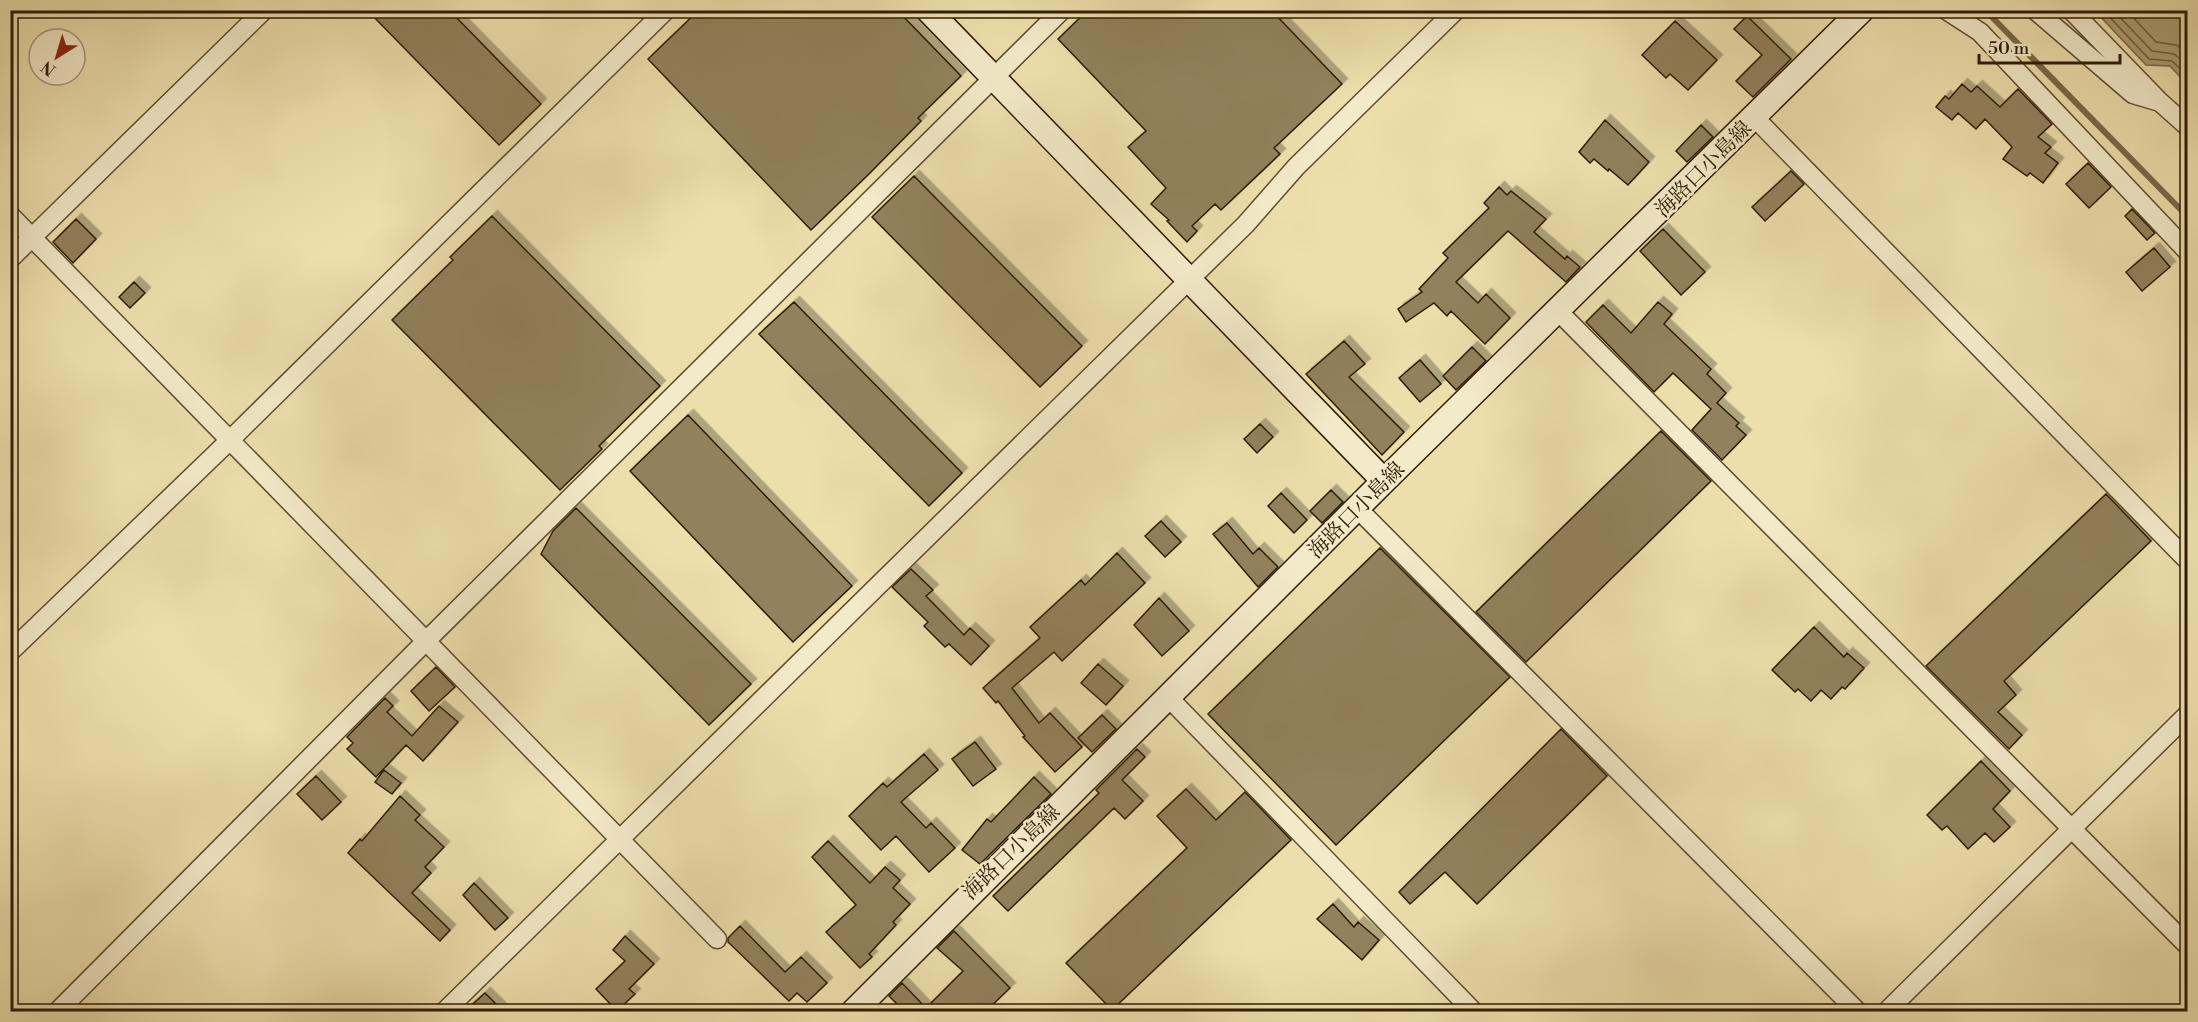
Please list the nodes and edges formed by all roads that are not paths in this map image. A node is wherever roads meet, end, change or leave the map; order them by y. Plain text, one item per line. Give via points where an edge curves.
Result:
1 (264, 10) edge
2 (666, 10) edge
3 (928, 10) edge
4 (1062, 10) edge
5 (1456, 10) edge
6 (1862, 10) edge
7 (1946, 10) edge
8 (2035, 10) edge
9 (2071, 10) edge
10 (993, 78) junction
11 (2160, 102) junction
12 (1755, 118) junction
13 (2187, 127) edge
14 (10, 215) edge
15 (33, 237) junction
16 (2187, 252) edge
17 (10, 259) edge
18 (1189, 281) junction
19 (1558, 312) junction
20 (230, 441) junction
21 (1384, 481) junction
22 (1358, 508) junction
23 (2187, 561) edge
24 (425, 642) junction
25 (10, 652) edge
26 (1169, 698) junction
27 (2187, 714) edge
28 (2071, 831) junction
29 (621, 841) junction
30 (717, 939) dead end
31 (2187, 946) edge
32 (57, 1011) edge
33 (444, 1011) edge
34 (853, 1011) edge
35 (1474, 1011) edge
36 (1858, 1011) edge
37 (1886, 1011) edge

1 - 15 street
2 - 20 street
3 - 10 main road
4 - 10 street
5 - 18 street via 1296,167
6 - 12 main road, 海路口小島線
7 - 16 street via 1980,32
8 - 11 street via 2133,94
9 - 11 street
10 - 18 main road
10 - 24 street
11 - 13 street
12 - 19 main road, 海路口小島線
12 - 23 street
14 - 15 street
15 - 17 street
15 - 20 street
18 - 21 main road
18 - 29 street via 702,755
19 - 21 main road, 海路口小島線
19 - 28 street
20 - 24 street
20 - 25 street
21 - 22 main road, 海路口小島線
22 - 26 main road, 海路口小島線
22 - 36 street
24 - 29 street
24 - 32 street
26 - 34 main road, 海路口小島線
26 - 35 street
27 - 28 street
28 - 31 street
28 - 37 street
29 - 30 street
29 - 33 street

